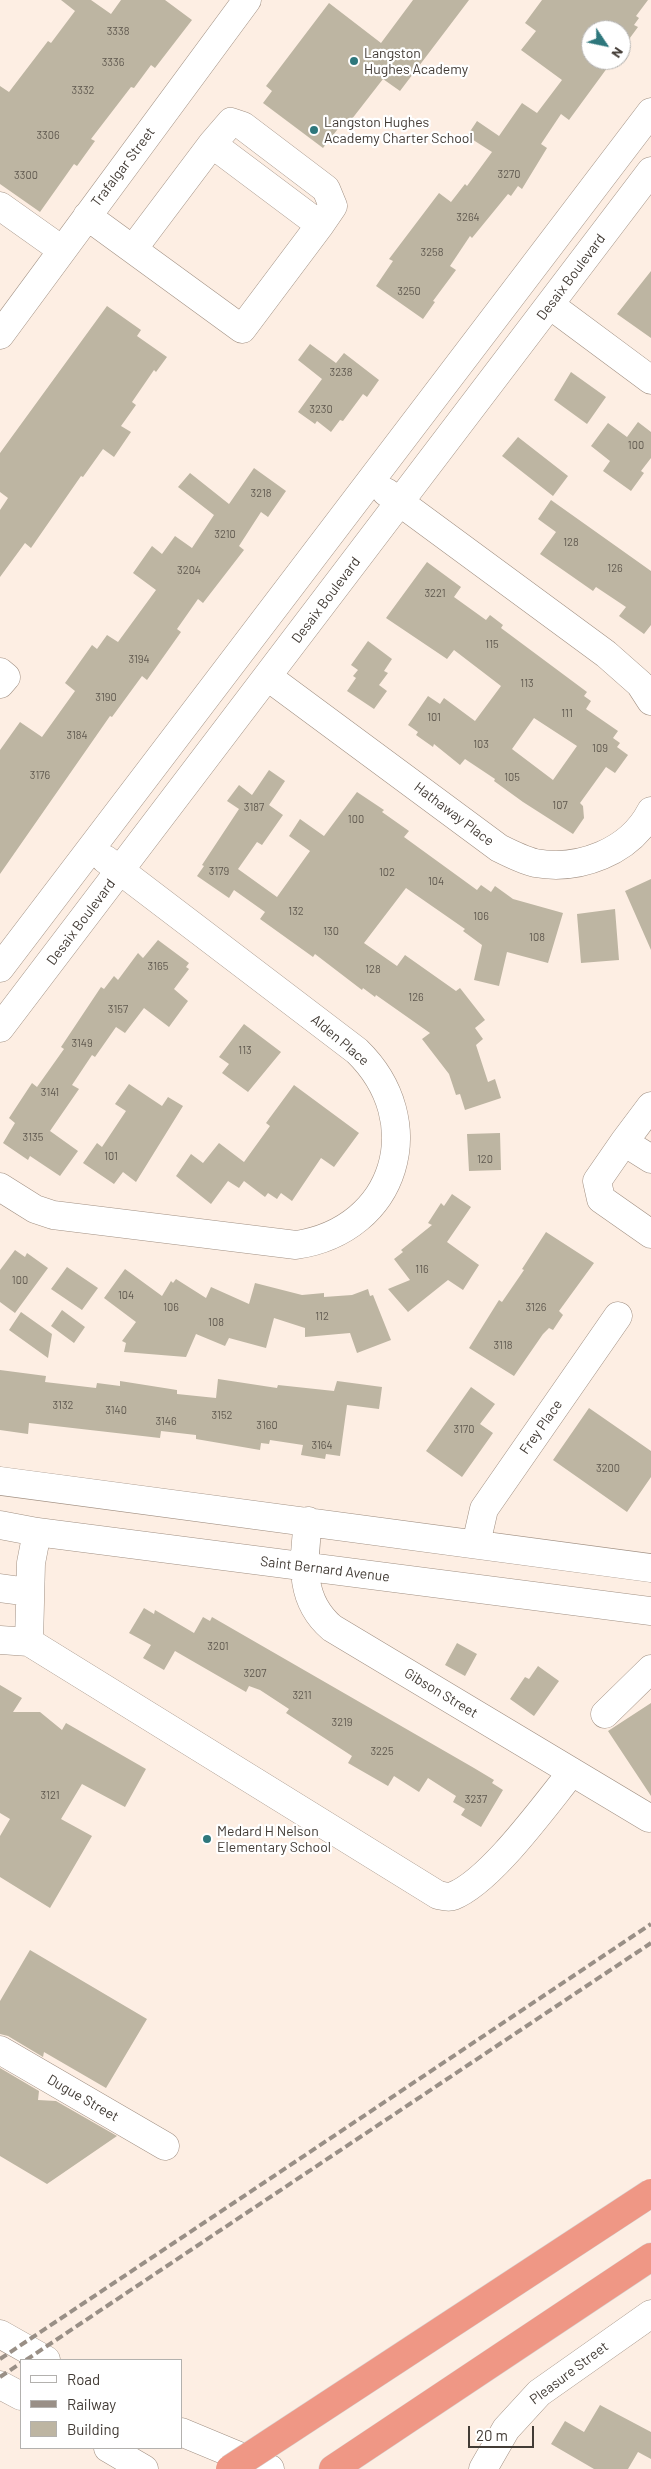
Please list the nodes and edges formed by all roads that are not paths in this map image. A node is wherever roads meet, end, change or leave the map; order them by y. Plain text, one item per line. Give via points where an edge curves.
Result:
1 (248, 0) edge
2 (651, 112) edge
3 (651, 171) edge
4 (0, 206) edge
5 (87, 216) junction
6 (133, 249) junction
7 (62, 250) junction
8 (550, 305) junction
9 (0, 336) edge
10 (651, 380) edge
11 (371, 480) junction
12 (400, 502) junction
13 (0, 672) edge
14 (268, 677) junction
15 (0, 684) edge
16 (651, 701) edge
17 (651, 811) edge
18 (91, 848) junction
19 (120, 870) junction
20 (0, 968) edge
21 (0, 1028) edge
22 (651, 1106) edge
23 (624, 1142) junction
24 (651, 1159) edge
25 (0, 1187) edge
26 (651, 1234) edge
27 (618, 1316) dead end
28 (0, 1482) edge
29 (308, 1521) junction
30 (0, 1525) edge
31 (37, 1532) junction
32 (476, 1544) junction
33 (303, 1566) junction
34 (651, 1568) edge
35 (0, 1588) edge
36 (29, 1592) junction
37 (651, 1611) edge
38 (0, 1640) edge
39 (29, 1642) junction
40 (651, 1669) edge
41 (605, 1714) dead end
42 (572, 1772) junction
43 (649, 1818) dead end
44 (0, 2050) edge
45 (165, 2146) dead end
46 (651, 2194) edge
47 (651, 2257) edge
48 (651, 2314) edge
49 (0, 2334) edge
50 (44, 2359) edge
51 (0, 2384) edge
52 (20, 2395) edge
53 (182, 2432) edge
54 (110, 2449) edge
55 (144, 2469) edge
56 (230, 2469) edge
57 (270, 2469) edge
58 (333, 2469) edge
59 (483, 2469) edge

1 - 5 street, Trafalgar Street
2 - 11 street
3 - 8 street, Desaix Boulevard
4 - 7 street
5 - 6 street
5 - 7 street, Trafalgar Street
6 - 6 street via 242,329 320,225 212,144
7 - 9 street, Trafalgar Street
8 - 10 street
8 - 12 street, Desaix Boulevard
11 - 12 street
11 - 18 street
12 - 14 street, Desaix Boulevard
12 - 16 street via 606,654 640,684
13 - 15 street via 6,677
14 - 17 street, Hathaway Place via 516,857 552,865 590,860 623,843
14 - 19 street, Desaix Boulevard
18 - 19 street, Alden Place
18 - 20 street
19 - 21 street, Desaix Boulevard
19 - 25 street, Alden Place via 370,1064 385,1087 394,1113 396,1141 391,1168 374,1201 356,1221 323,1239 296,1245 53,1215 35,1209
22 - 23 street
23 - 24 street
23 - 26 street via 597,1181 600,1199
27 - 32 street, Frey Place via 484,1509
28 - 29 street
29 - 32 street
29 - 33 street, Gibson Street
30 - 31 street, Saint Bernard Avenue
31 - 33 street, Saint Bernard Avenue
31 - 36 street
32 - 34 street
33 - 37 street, Saint Bernard Avenue
33 - 42 street, Gibson Street via 312,1606 332,1628
35 - 36 street
36 - 39 street
38 - 39 street
39 - 42 street via 438,1895 451,1897 471,1886 503,1856
40 - 41 street
42 - 43 street, Gibson Street
44 - 45 street, Dugue Street
46 - 56 highway, bridge
47 - 58 highway
48 - 59 street, Pleasure Street via 538,2394 506,2429
49 - 50 street
51 - 52 street
53 - 57 street
54 - 55 street

